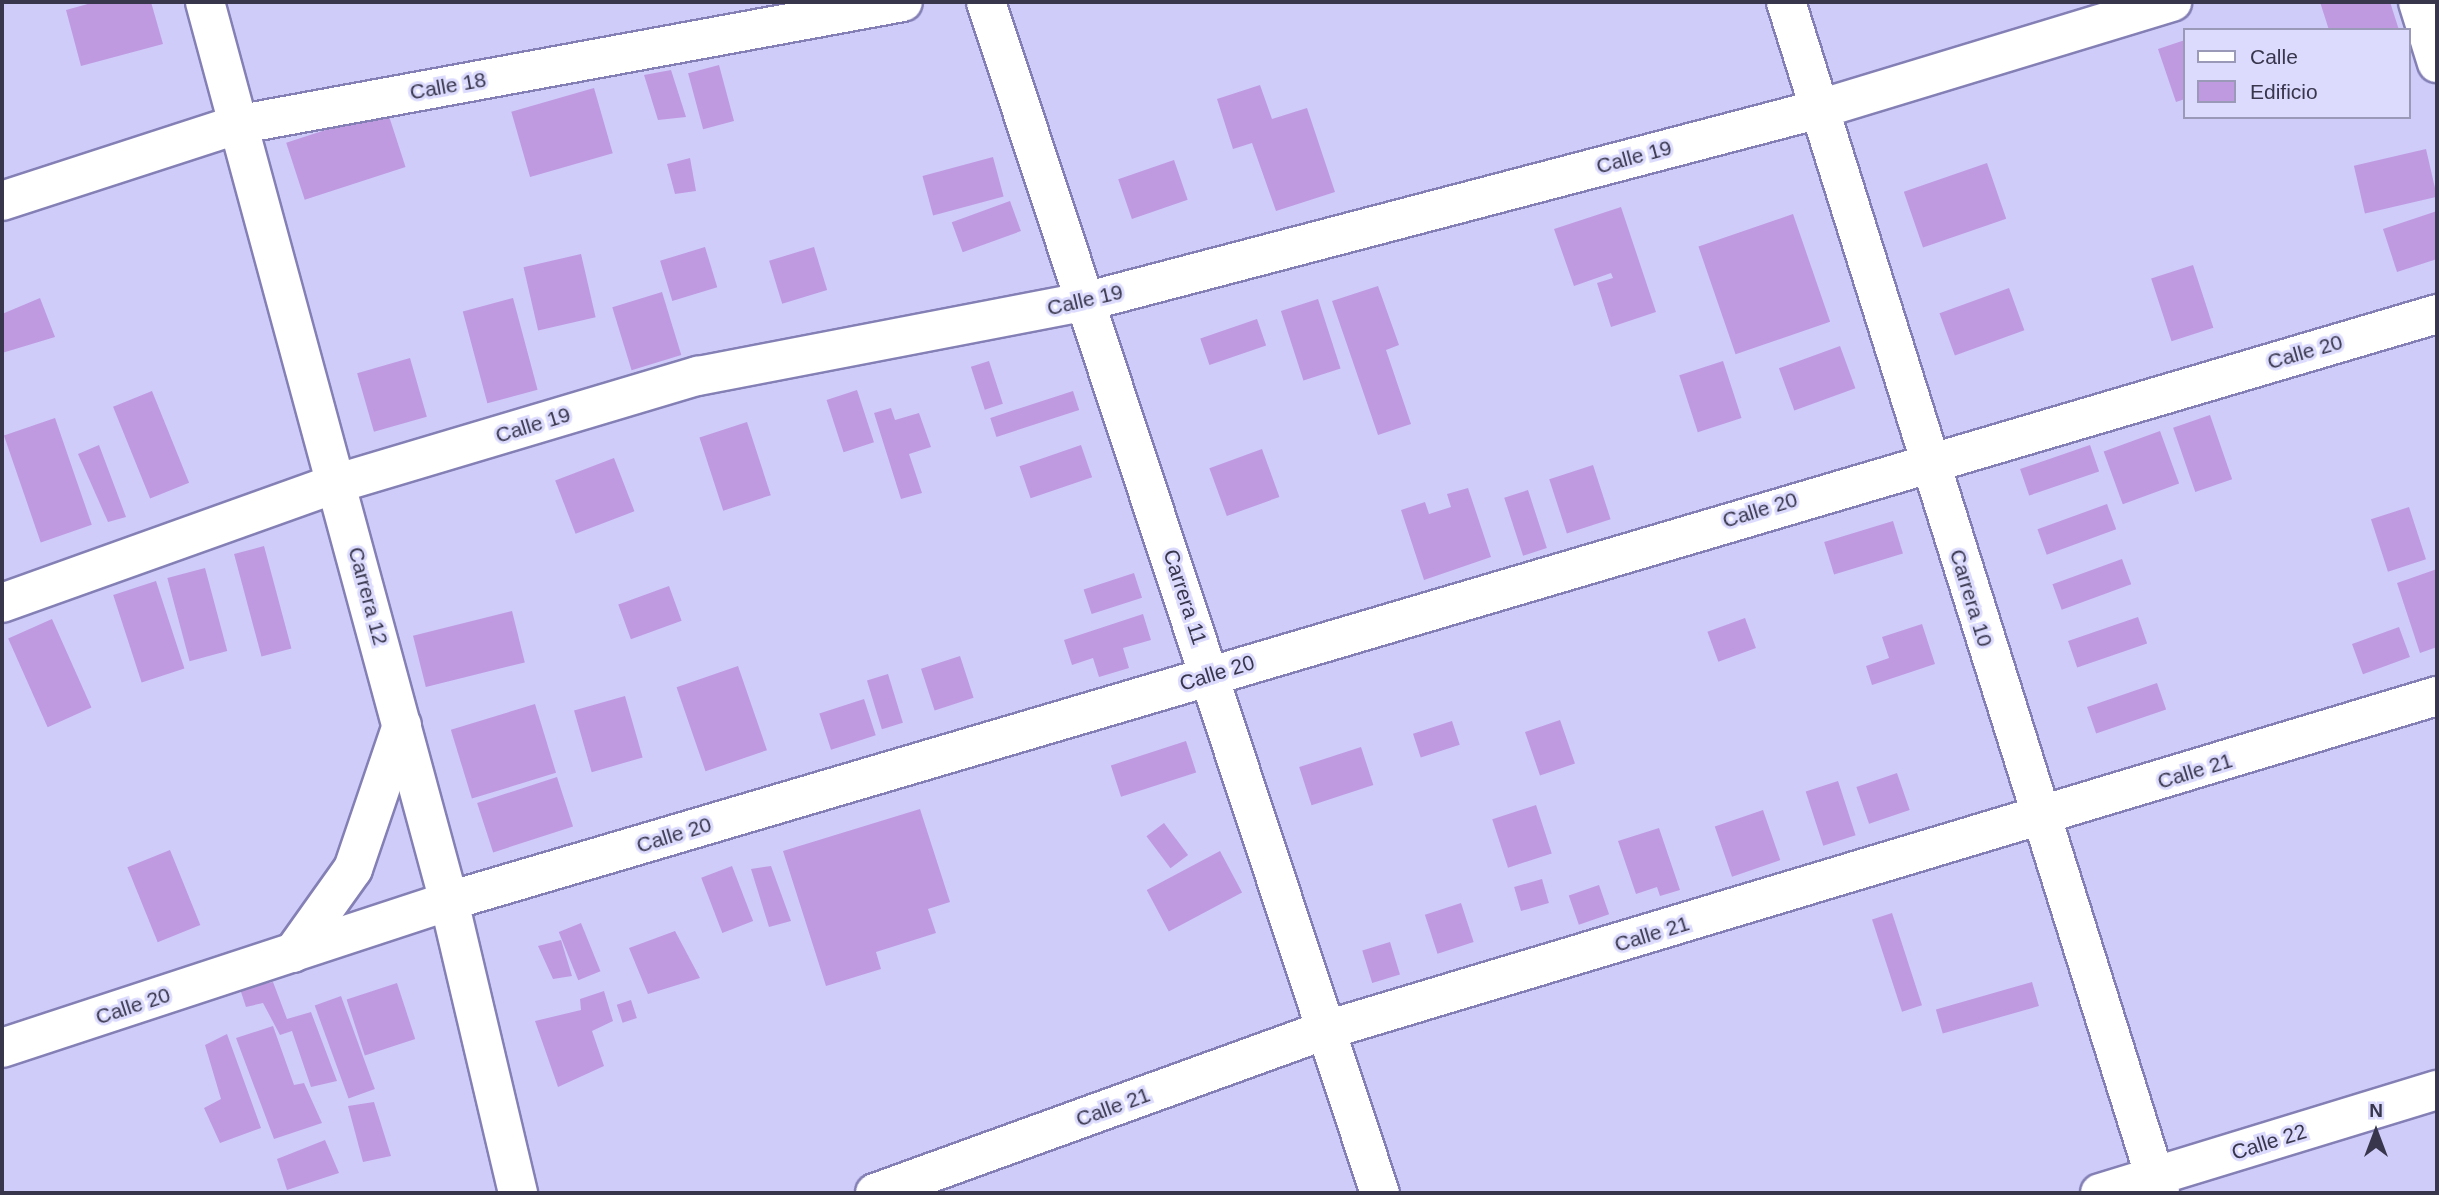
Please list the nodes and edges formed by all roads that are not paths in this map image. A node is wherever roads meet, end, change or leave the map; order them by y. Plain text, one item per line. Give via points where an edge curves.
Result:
1 (205, 2) edge
2 (903, 2) edge
3 (986, 2) edge
4 (1786, 2) edge
5 (2172, 2) edge
6 (2418, 2) edge
7 (2437, 63) edge
8 (1823, 108) junction
9 (236, 125) junction
10 (2, 201) edge
11 (1088, 301) junction
12 (2437, 313) edge
13 (1929, 459) junction
14 (338, 483) junction
15 (2, 603) edge
16 (1211, 675) junction
17 (2437, 696) edge
18 (402, 725) junction
19 (2039, 819) junction
20 (449, 901) junction
21 (293, 953) junction
22 (1323, 1031) junction
23 (2, 1048) edge
24 (2437, 1090) edge
25 (2158, 1185) edge
26 (518, 1193) edge
27 (875, 1193) edge
28 (1380, 1193) edge
29 (2100, 1193) edge

1 - 9 street, Carrera 12
2 - 9 street, Calle 18
3 - 11 street, Carrera 11
4 - 8 street, Carrera 10
5 - 8 street, Calle 19
6 - 7 street
8 - 11 street, Calle 19
8 - 13 street, Carrera 10
9 - 10 street, Calle 18
9 - 14 street, Carrera 12
11 - 14 street, Calle 19 via 698,376
11 - 16 street, Carrera 11
12 - 13 street, Calle 20
13 - 16 street, Calle 20
13 - 19 street, Carrera 10
14 - 15 street, Calle 19
14 - 18 street, Carrera 12
16 - 20 street, Calle 20
16 - 22 street, Carrera 11
17 - 19 street, Calle 21
18 - 20 street, Carrera 12
18 - 21 street via 353,869
19 - 22 street, Calle 21
19 - 25 street, Carrera 10
20 - 21 street, Calle 20
20 - 26 street, Carrera 12
21 - 23 street, Calle 20
22 - 27 street, Calle 21
22 - 28 street, Carrera 11
24 - 25 street, Calle 22
25 - 29 street, Calle 22

